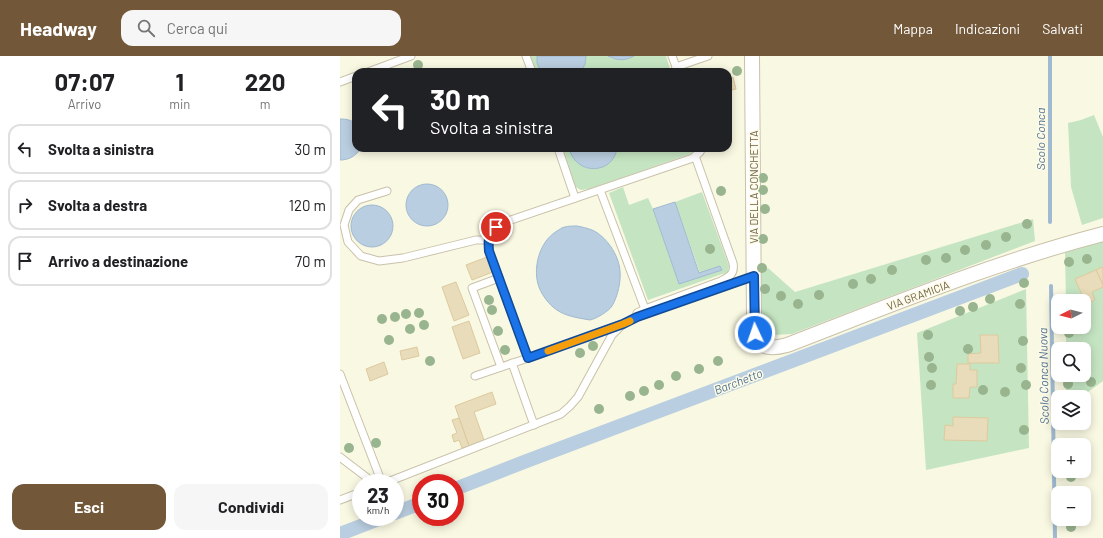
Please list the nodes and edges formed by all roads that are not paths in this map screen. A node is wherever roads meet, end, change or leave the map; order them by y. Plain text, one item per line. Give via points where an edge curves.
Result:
1 (411, 56) edge
2 (526, 56) edge
3 (672, 56) edge
4 (708, 56) edge
5 (752, 56) edge
6 (379, 68) edge
7 (530, 68) edge
8 (677, 68) edge
9 (679, 68) edge
10 (352, 78) edge
11 (340, 82) edge
12 (559, 152) edge
13 (700, 152) edge
14 (695, 156) junction
15 (600, 190) junction
16 (387, 191) dead end
17 (575, 198) junction
18 (1103, 234) edge
19 (488, 240) junction
20 (754, 276) junction
21 (499, 278) junction
22 (645, 309) junction
23 (754, 319) joint
24 (623, 324) junction
25 (528, 358) junction
26 (512, 363) junction
27 (501, 367) junction
28 (340, 375) edge
29 (475, 376) dead end
30 (534, 425) junction
31 (340, 457) edge
32 (362, 474) edge
33 (378, 474) edge
34 (404, 476) edge
35 (352, 495) edge
36 (340, 500) edge

1 - 6 lane
2 - 7 lane
3 - 8 lane
4 - 9 lane
5 - 20 street, VIA DELLA CONCHETTA
10 - 11 lane
12 - 17 lane
13 - 14 lane
14 - 15 lane
14 - 22 lane via 734,269 728,278
15 - 17 lane
15 - 22 lane
16 - 19 lane via 358,200 349,210 344,225 348,242 361,256 379,262 476,240
17 - 19 lane via 506,222 496,227
18 - 23 street, VIA GRAMICIA via 1014,260 780,347 769,348 759,342
19 - 21 lane via 489,251
20 - 23 street, VIA DELLA CONCHETTA
20 - 24 lane
21 - 25 lane
21 - 27 lane via 472,288
22 - 24 lane
24 - 25 lane
24 - 30 lane via 612,335 578,397 561,414
25 - 26 lane
26 - 27 lane
26 - 30 lane
27 - 29 lane
28 - 33 lane
30 - 34 lane
31 - 32 lane
35 - 36 lane

